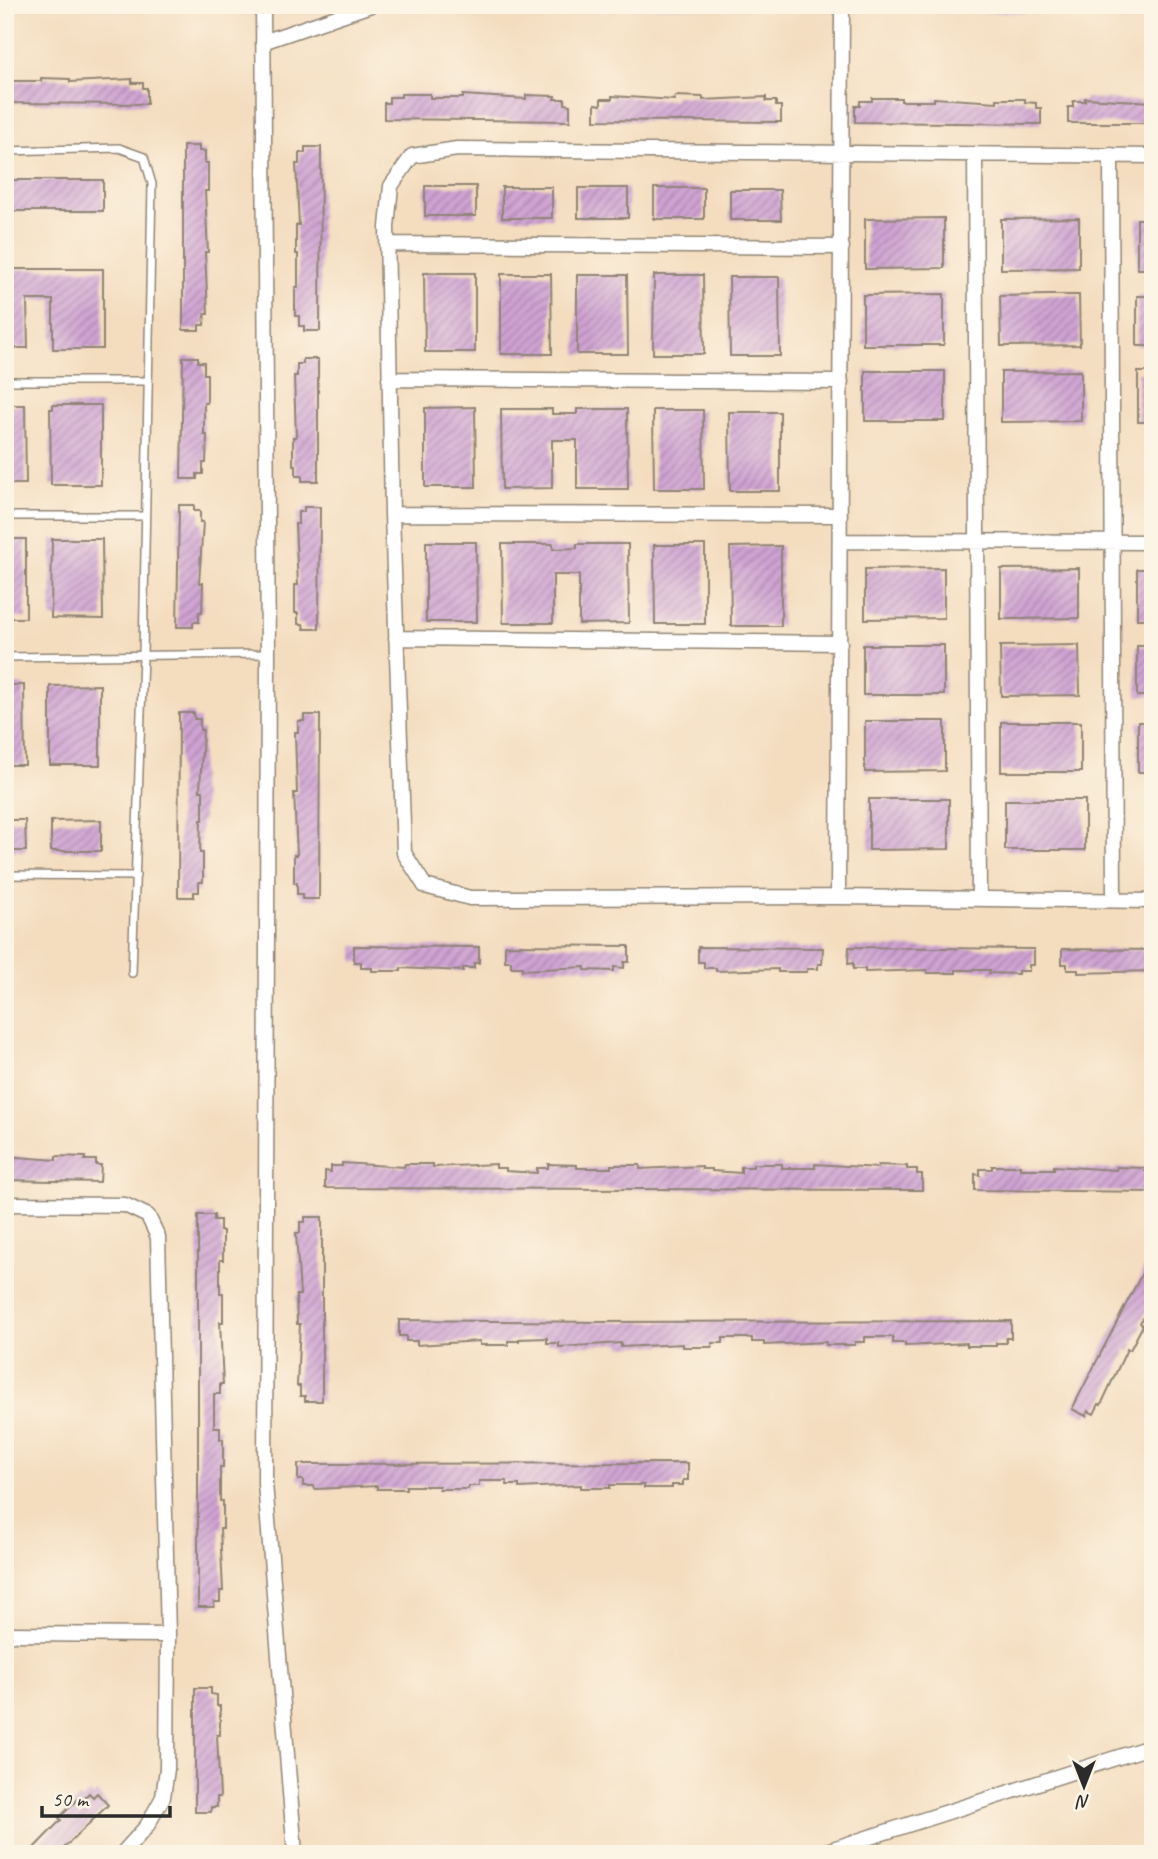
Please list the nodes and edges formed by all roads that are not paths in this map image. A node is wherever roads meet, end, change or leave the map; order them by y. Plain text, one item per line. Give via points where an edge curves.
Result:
1 (263, 5) edge
2 (371, 5) edge
3 (842, 5) edge
4 (263, 42) junction
5 (5, 151) edge
6 (842, 152) junction
7 (975, 154) junction
8 (1111, 155) junction
9 (1153, 156) edge
10 (387, 244) junction
11 (842, 247) junction
12 (389, 379) junction
13 (5, 381) edge
14 (147, 381) junction
15 (841, 382) junction
16 (391, 514) junction
17 (840, 515) junction
18 (5, 516) edge
19 (144, 516) junction
20 (840, 541) junction
21 (977, 541) junction
22 (1112, 541) junction
23 (1153, 541) edge
24 (396, 638) junction
25 (840, 643) junction
26 (268, 654) junction
27 (143, 656) junction
28 (5, 657) edge
29 (5, 875) edge
30 (136, 876) junction
31 (838, 897) junction
32 (978, 899) junction
33 (1114, 900) junction
34 (1153, 901) edge
35 (132, 973) dead end
36 (5, 1205) edge
37 (5, 1634) edge
38 (168, 1635) junction
39 (1153, 1746) edge
40 (122, 1854) edge
41 (295, 1854) edge
42 (817, 1854) edge

1 - 4 street
2 - 4 street
3 - 6 street
4 - 26 street
5 - 14 lane via 119,148 144,157 152,184
6 - 7 street
6 - 10 street via 457,149 412,156 391,186
6 - 11 street
7 - 8 street
7 - 21 street
8 - 9 street
8 - 22 street
10 - 11 street
10 - 12 street
11 - 15 street
12 - 15 street
12 - 16 street
13 - 14 lane
14 - 19 lane
15 - 17 street
16 - 17 street
16 - 24 street
17 - 20 street
18 - 19 lane
19 - 27 lane
20 - 21 street
20 - 25 street
21 - 22 street
21 - 32 street
22 - 23 street
22 - 33 street
24 - 25 street
24 - 31 street via 404,853 425,886 470,898
25 - 31 street
26 - 27 lane
26 - 41 street via 265,1483
27 - 28 lane
27 - 30 lane
29 - 30 lane
30 - 35 lane
31 - 32 street
32 - 33 street
33 - 34 street
36 - 38 street via 125,1205 148,1216 158,1237
37 - 38 street
38 - 40 street via 163,1797 147,1826
39 - 42 street

